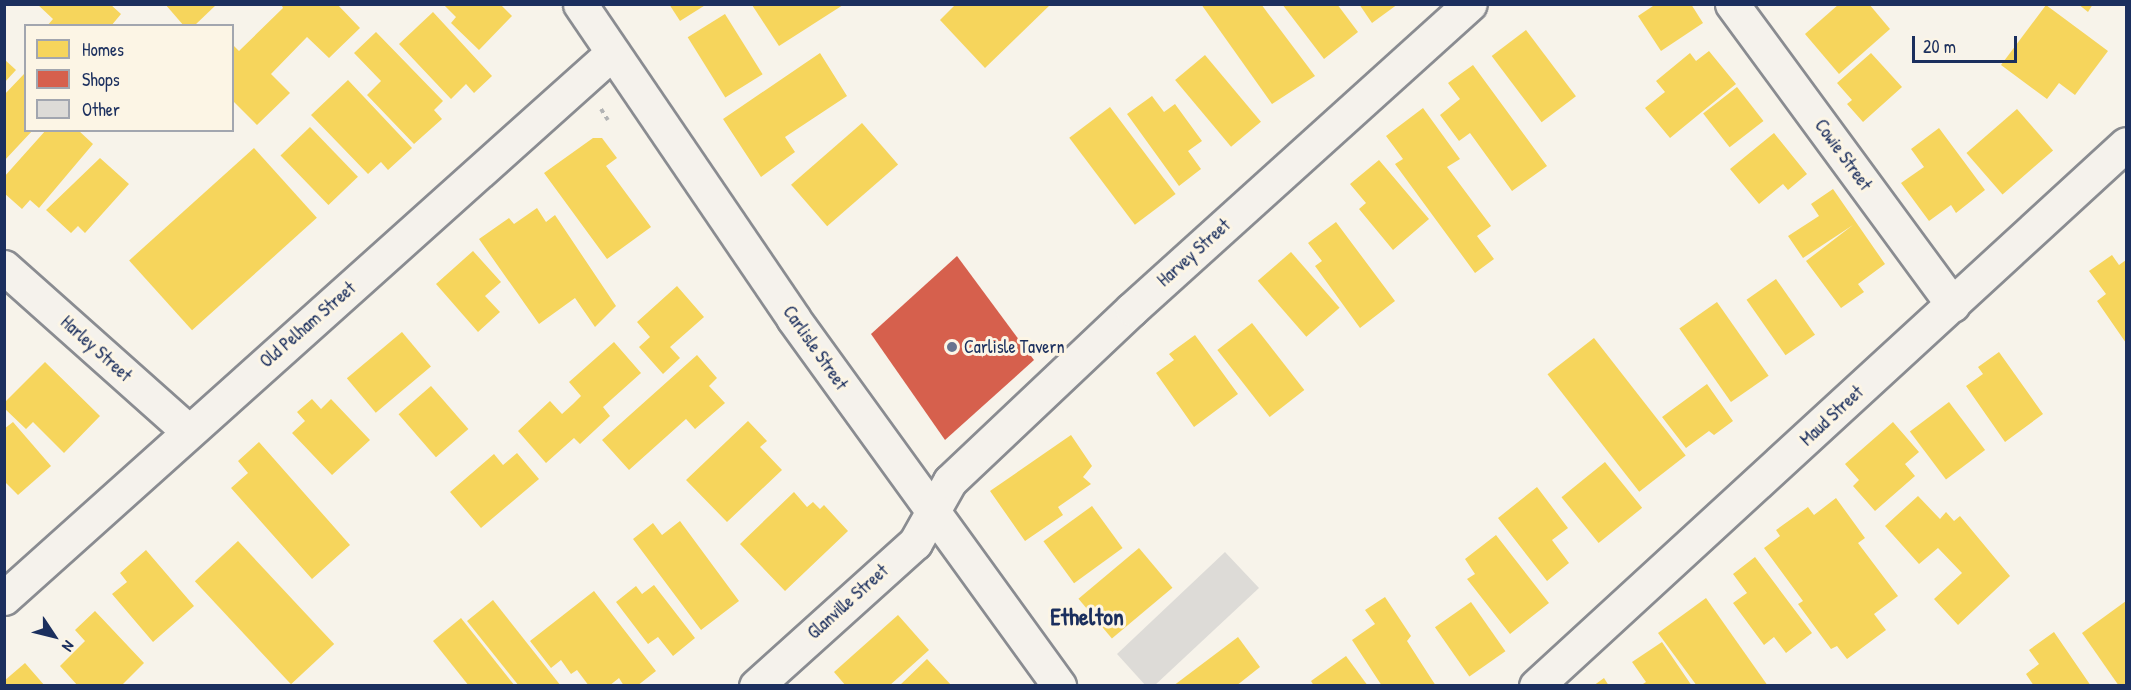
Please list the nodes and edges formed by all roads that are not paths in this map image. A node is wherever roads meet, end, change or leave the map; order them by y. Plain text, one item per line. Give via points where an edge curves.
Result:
1 (580, 4) edge
2 (1469, 4) edge
3 (1732, 4) edge
4 (612, 53) junction
5 (2127, 144) edge
6 (4, 267) edge
7 (1953, 305) junction
8 (188, 431) junction
9 (932, 512) junction
10 (4, 598) edge
11 (756, 686) edge
12 (1059, 686) edge
13 (1536, 686) edge

1 - 4 street, Carlisle Street
2 - 9 street, Harvey Street via 1132,309 961,470
3 - 7 street, Cowie Street
4 - 8 street, Old Pelham Street
4 - 9 street, Carlisle Street
5 - 7 street, Maud Street
6 - 8 street, Harley Street
7 - 13 street, Maud Street
8 - 10 street, Old Pelham Street
9 - 11 street, Glanville Street via 915,543
9 - 12 street, Carlisle Street

